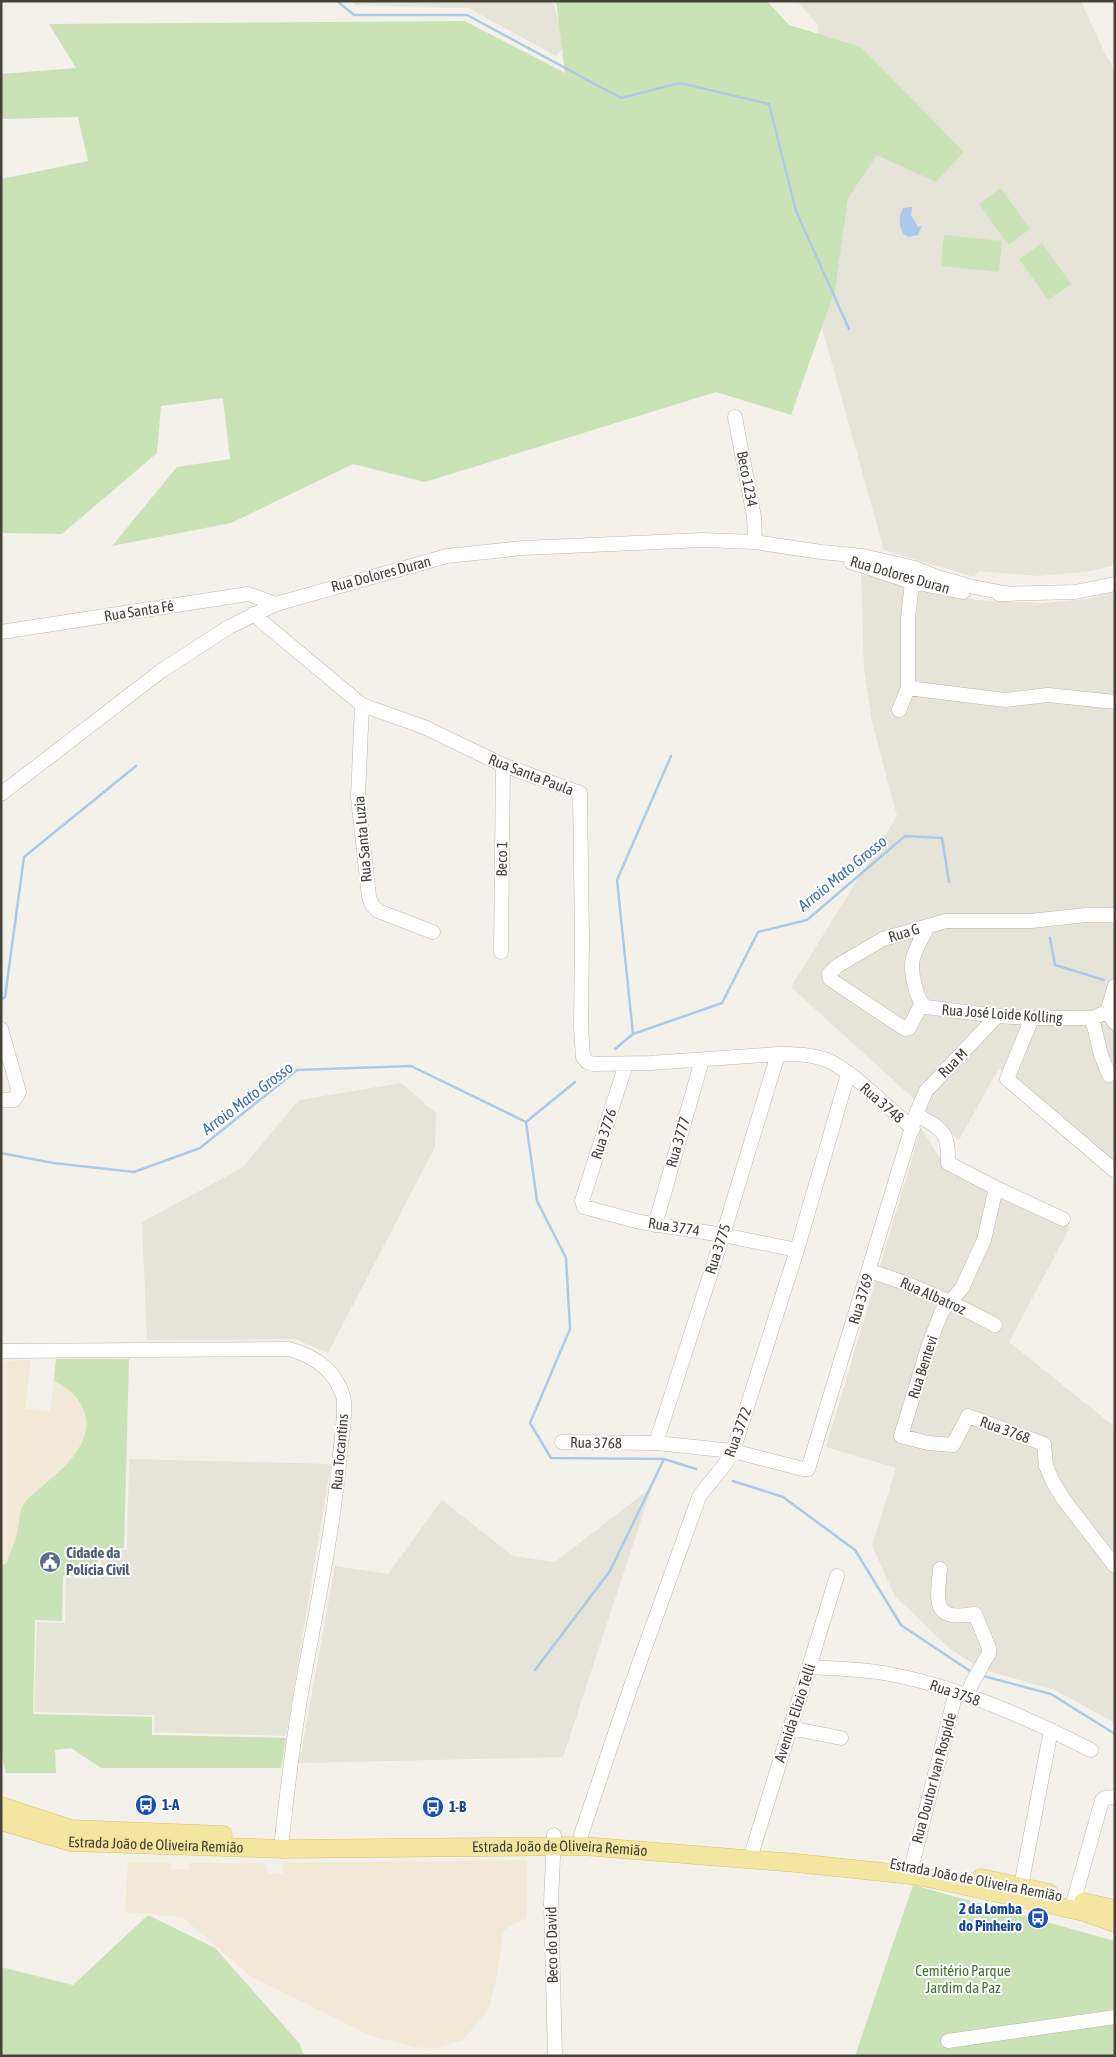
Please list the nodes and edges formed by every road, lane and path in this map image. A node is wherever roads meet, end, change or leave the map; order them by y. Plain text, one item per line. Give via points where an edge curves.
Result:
1 (735, 417) dead end
2 (755, 542) junction
3 (822, 552) junction
4 (914, 568) junction
5 (912, 582) junction
6 (1115, 584) edge
7 (1009, 594) junction
8 (276, 604) junction
9 (253, 614) junction
10 (1, 632) edge
11 (908, 688) junction
12 (1115, 702) edge
13 (362, 705) junction
14 (899, 710) dead end
15 (503, 765) junction
16 (1, 794) edge
17 (1115, 914) edge
18 (928, 926) junction
19 (433, 932) dead end
20 (501, 952) dead end
21 (1115, 986) edge
22 (922, 1004) junction
23 (997, 1016) junction
24 (1111, 1017) edge
25 (1032, 1018) junction
26 (1092, 1018) junction
27 (1, 1029) edge
28 (778, 1054) junction
29 (702, 1060) junction
30 (650, 1063) joint
31 (626, 1064) junction
32 (848, 1074) junction
33 (1109, 1075) dead end
34 (1, 1100) edge
35 (916, 1114) junction
36 (913, 1129) junction
37 (1115, 1171) edge
38 (996, 1188) junction
39 (582, 1204) joint
40 (1063, 1219) dead end
41 (655, 1225) junction
42 (723, 1234) junction
43 (797, 1250) junction
44 (869, 1271) junction
45 (951, 1302) junction
46 (994, 1325) dead end
47 (1, 1351) edge
48 (901, 1436) joint
49 (562, 1442) dead end
50 (656, 1443) junction
51 (733, 1451) junction
52 (808, 1469) joint
53 (1115, 1566) edge
54 (940, 1569) dead end
55 (837, 1576) dead end
56 (810, 1667) junction
57 (962, 1694) junction
58 (790, 1728) junction
59 (1051, 1730) junction
60 (842, 1738) dead end
61 (1091, 1750) dead end
62 (1115, 1797) edge
63 (1, 1806) edge
64 (1, 1821) edge
65 (581, 1835) junction
66 (282, 1838) junction
67 (554, 1840) junction
68 (753, 1849) junction
69 (912, 1865) junction
70 (1021, 1886) junction
71 (1074, 1900) junction
72 (1115, 1909) edge
73 (1115, 1923) edge
74 (1115, 2017) edge
75 (948, 2041) dead end
76 (555, 2056) edge

1 - 2 street, Beco 1234 via 754,517
2 - 3 street, Rua Dolores Duran
2 - 8 street, Rua Dolores Duran via 634,542 447,556
3 - 4 street, Rua Dolores Duran via 863,556
3 - 5 street, Rua Dolores Duran
4 - 5 street via 907,575
4 - 7 street, Rua Dolores Duran via 969,586
5 - 7 street, Rua Dolores Duran via 959,592
5 - 11 street via 908,618
6 - 7 street, Rua Dolores Duran via 1075,592
8 - 9 street, Rua Dolores Duran
8 - 10 street, Rua Santa Fé via 248,594
9 - 13 street, Rua Santa Paula
9 - 16 street, Rua Dolores Duran via 161,671
11 - 12 street via 1005,700 1048,695
11 - 14 street
13 - 15 street, Rua Santa Paula via 424,727
13 - 19 street, Rua Santa Luzia via 358,797 369,896 378,911
15 - 20 street, Beco 1
15 - 31 street, Rua Santa Paula via 580,793 583,1057 593,1064
17 - 18 street, Rua G via 1032,921 946,921
18 - 22 street, Rua José Loide Kolling via 911,961 912,977
18 - 22 street, Rua G via 883,939 829,974 830,979 904,1029 910,1028
21 - 24 street
22 - 23 street, Rua José Loide Kolling via 933,1009
23 - 25 street, Rua José Loide Kolling
23 - 35 street, Rua M via 926,1091
24 - 26 street, Rua José Loide Kolling
25 - 26 street, Rua José Loide Kolling
25 - 37 street via 1007,1079
26 - 33 street
27 - 34 street via 19,1092 14,1100
28 - 29 street, Rua 3748
28 - 32 street, Rua 3748 via 802,1054 826,1060
28 - 42 street, Rua 3775
29 - 30 street, Rua 3748
29 - 41 street, Rua 3777
30 - 31 street, Rua Santa Paula
31 - 39 street, Rua 3776
32 - 36 street, Rua 3748
32 - 43 street, Rua 3772
35 - 36 street, Rua 3748
35 - 38 street, Rua 3748 via 943,1131 948,1163
36 - 44 street, Rua 3769
38 - 40 street, Rua 3748
38 - 45 street, Rua Bentevi via 984,1240 962,1288
39 - 41 street, Rua 3774
41 - 42 street, Rua 3774
42 - 43 street, Rua 3774
42 - 50 street, Rua 3775
43 - 51 street, Rua 3772
44 - 45 street, Rua Albatroz
44 - 52 street, Rua 3769
45 - 46 street, Rua Albatroz
45 - 48 street, Rua Bentevi via 942,1311 929,1344
47 - 66 street, Rua Tocantins via 289,1349 320,1362 336,1383 344,1397 344,1414 335,1504 302,1691
48 - 53 street, Rua 3768 via 953,1445 968,1416 1044,1444 1046,1466 1053,1482
49 - 50 street, Rua 3768
50 - 51 street, Rua 3768
51 - 52 street, Rua 3768
51 - 65 street, Rua 3772 via 725,1468 699,1497
54 - 57 street, Rua Doutor Ivan Rospide via 937,1599 941,1610 949,1616 975,1614 989,1648 972,1684
55 - 56 street, Avenida Elizio Telli
56 - 57 street, Rua 3758 via 893,1674
56 - 58 street, Avenida Elizio Telli
57 - 59 street, Rua 3758
57 - 69 street, Rua Doutor Ivan Rospide
58 - 60 street
58 - 68 street, Avenida Elizio Telli
59 - 61 street, Rua 3758
59 - 70 street
62 - 71 street via 1102,1800
63 - 66 main road, Estrada João de Oliveira Remião via 71,1829
64 - 67 main road, Estrada João de Oliveira Remião via 70,1842 286,1849
65 - 67 main road, Estrada João de Oliveira Remião
65 - 68 main road, Estrada João de Oliveira Remião
66 - 67 main road, Estrada João de Oliveira Remião
67 - 73 main road, Estrada João de Oliveira Remião via 583,1846 911,1875 1084,1912
67 - 76 street, Beco do David via 551,1902
68 - 69 main road, Estrada João de Oliveira Remião
69 - 70 main road, Estrada João de Oliveira Remião
70 - 71 main road, Estrada João de Oliveira Remião
71 - 72 main road, Estrada João de Oliveira Remião
74 - 75 street

